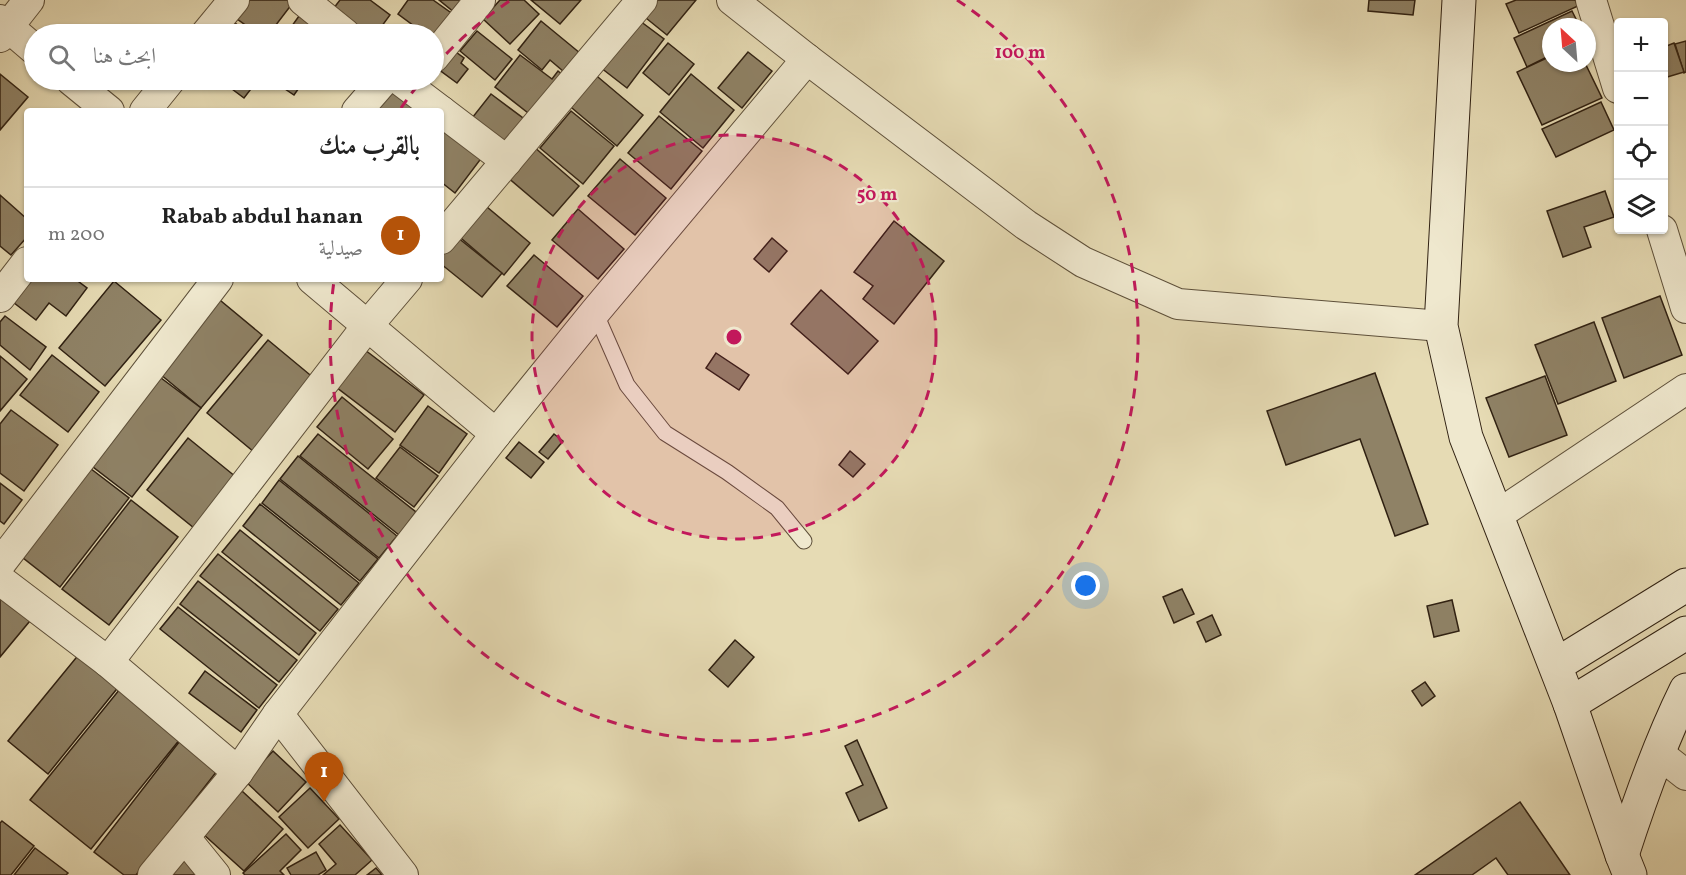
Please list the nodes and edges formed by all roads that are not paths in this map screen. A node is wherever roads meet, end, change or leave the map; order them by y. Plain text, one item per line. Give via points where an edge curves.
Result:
1 (29, 0) edge
2 (234, 0) edge
3 (480, 0) edge
4 (642, 0) edge
5 (732, 0) edge
6 (1459, 0) edge
7 (1592, 0) edge
8 (311, 3) edge
9 (214, 24) edge
10 (334, 24) edge
11 (3, 28) edge
12 (24, 42) edge
13 (444, 45) edge
14 (807, 59) junction
15 (1614, 74) edge
16 (83, 90) edge
17 (162, 90) edge
18 (388, 90) edge
19 (414, 90) edge
20 (105, 108) edge
21 (147, 108) edge
22 (362, 108) edge
23 (437, 108) edge
24 (444, 113) edge
25 (507, 161) junction
26 (1663, 234) edge
27 (444, 235) edge
28 (24, 266) edge
29 (216, 282) edge
30 (316, 282) edge
31 (404, 282) edge
32 (0, 297) edge
33 (1686, 308) edge
34 (595, 312) junction
35 (368, 325) junction
36 (1441, 326) junction
37 (1686, 389) edge
38 (496, 434) junction
39 (1496, 516) junction
40 (804, 541) dead end
41 (0, 564) edge
42 (0, 580) edge
43 (1686, 585) edge
44 (1686, 633) edge
45 (108, 662) junction
46 (1556, 665) junction
47 (1686, 690) edge
48 (1570, 704) junction
49 (278, 714) junction
50 (1658, 753) junction
51 (238, 771) junction
52 (1686, 775) edge
53 (185, 838) junction
54 (1626, 865) edge
55 (153, 875) edge
56 (215, 875) edge
57 (403, 875) edge

1 - 11 street
2 - 9 street
3 - 13 street
4 - 25 street
5 - 14 street
6 - 36 street
7 - 15 street
8 - 10 street
11 - 12 street
14 - 34 street
14 - 36 street via 1026,225 1083,262 1178,304
16 - 20 street
17 - 21 street
18 - 22 street
19 - 23 street
24 - 25 street
25 - 27 street
26 - 33 street
28 - 32 street
29 - 41 street
30 - 35 street
31 - 35 street
34 - 38 street
34 - 40 lane via 627,385 665,433 777,508
35 - 38 street
35 - 45 street
36 - 39 street via 1466,437
37 - 39 street
38 - 49 street
39 - 46 street
42 - 45 street
43 - 46 street
44 - 48 street
45 - 51 street
46 - 48 street
47 - 50 street
48 - 54 street
49 - 51 street
49 - 57 street
50 - 52 street
50 - 54 street via 1639,804
51 - 53 street
53 - 55 street
53 - 56 street

